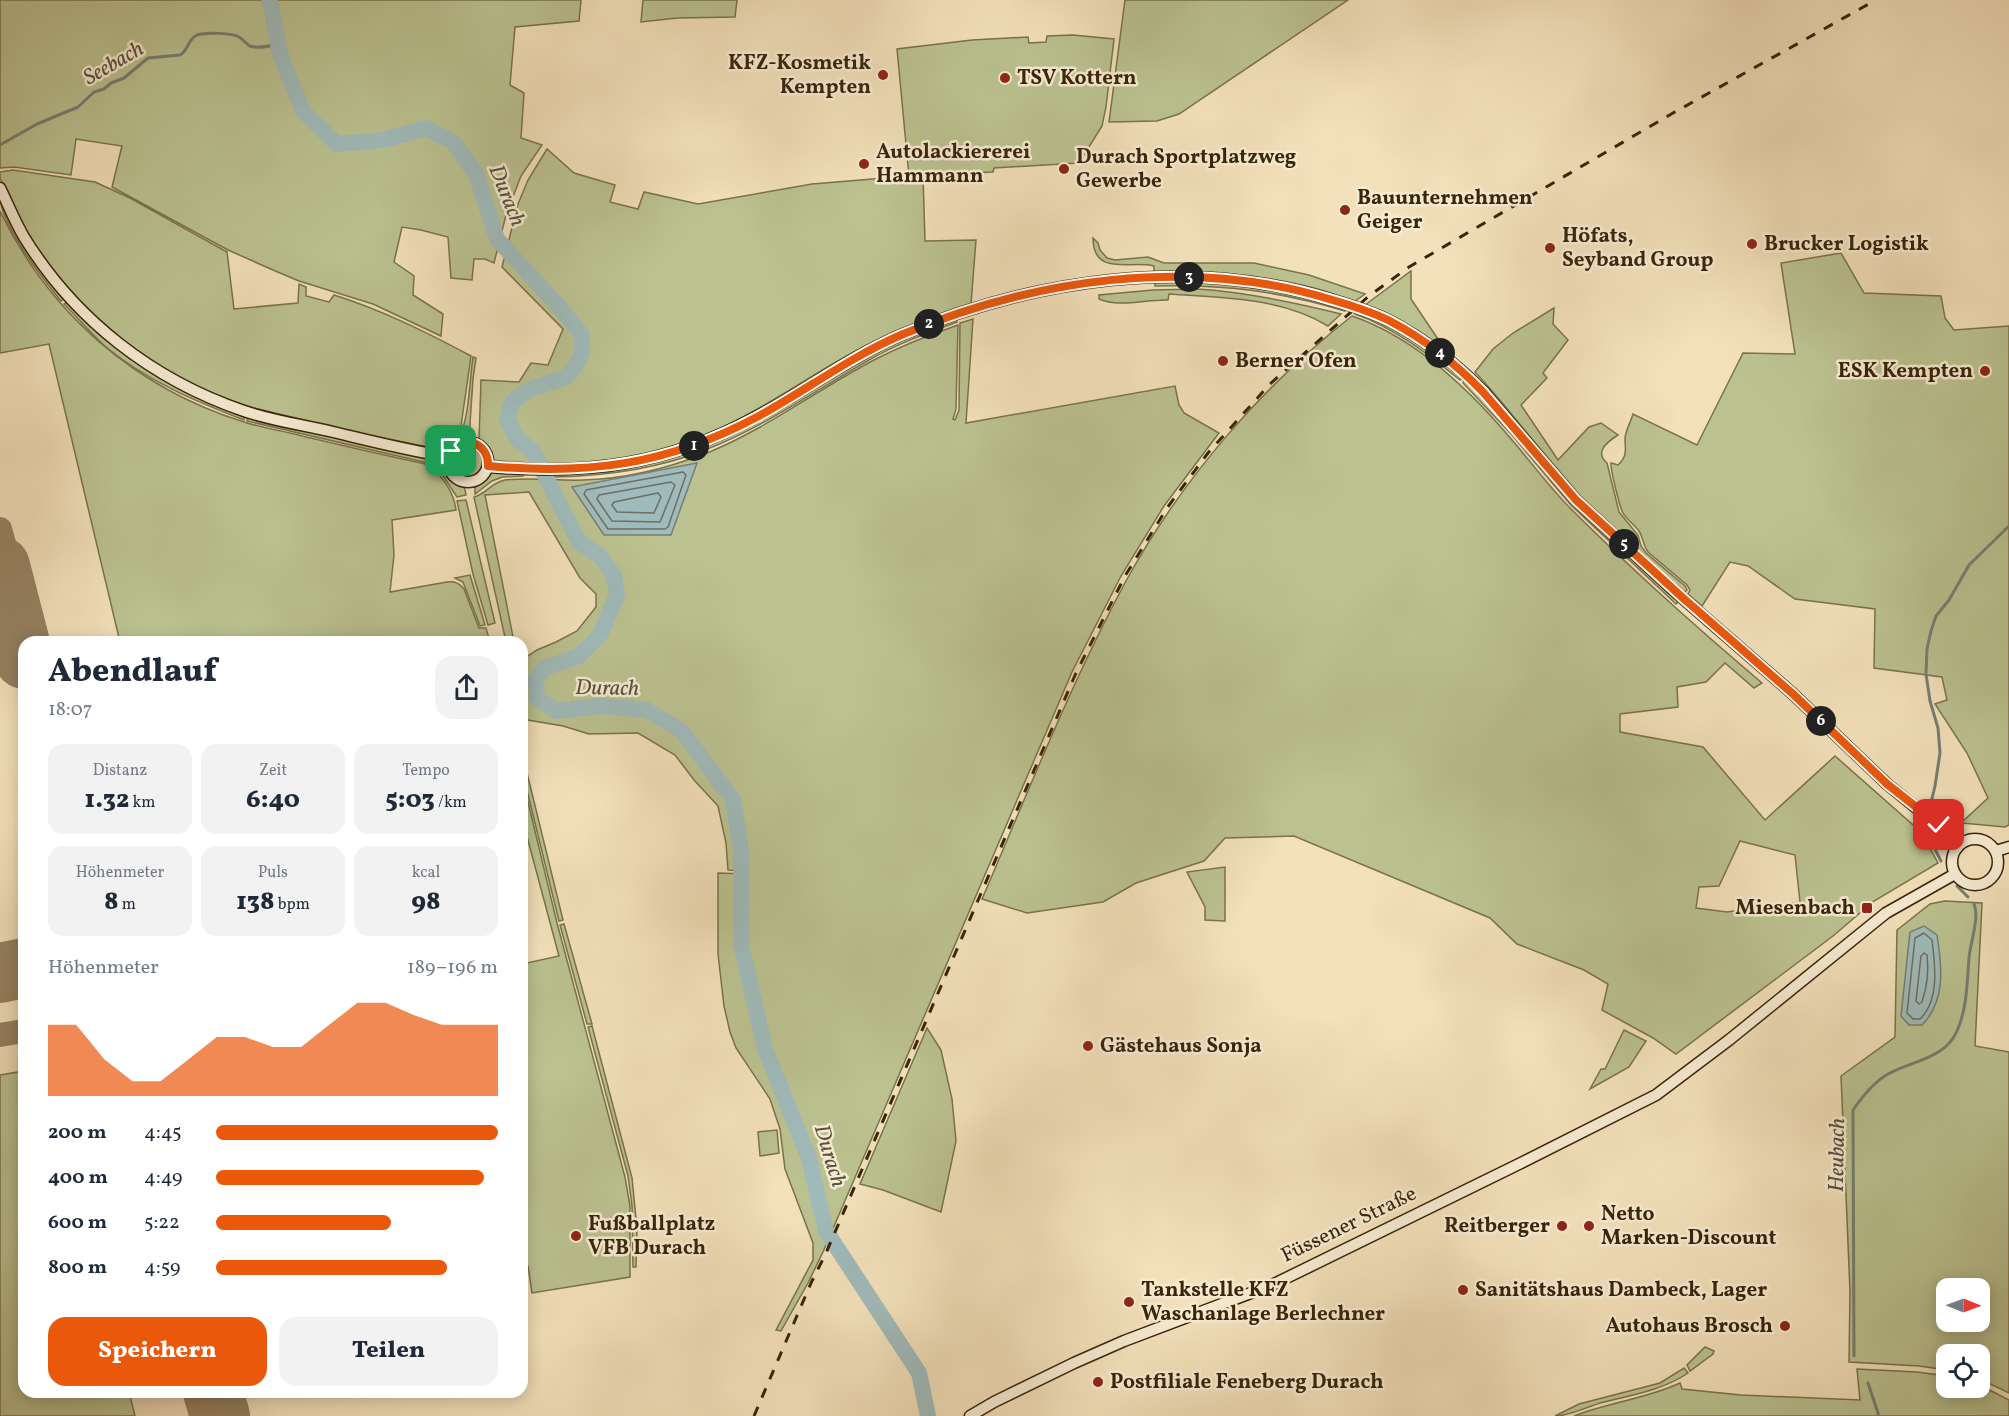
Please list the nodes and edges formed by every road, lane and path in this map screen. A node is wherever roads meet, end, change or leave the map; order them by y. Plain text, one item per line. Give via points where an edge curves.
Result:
1 (0, 188) edge
2 (449, 457) junction
3 (488, 466) junction
4 (2009, 847) edge
5 (1957, 848) junction
6 (1996, 851) junction
7 (1955, 874) junction
8 (970, 1416) edge

1 - 2 street via 23,236 68,298 111,338 158,371 247,412
2 - 3 street via 461,443 474,442 487,454
2 - 3 street via 452,474 462,481 480,478
3 - 5 street via 524,470 608,467 665,455 708,441 877,347 922,327 971,309 1086,282 1161,277 1227,279 1306,292 1392,322 1442,354 1483,392 1576,500 1793,694 1887,784 1952,837
4 - 6 street
5 - 6 street via 1978,839 1990,843
5 - 7 street via 1952,860
6 - 7 street via 1999,865 1988,882 1973,886
7 - 8 street, Füssener Straße via 1886,913 1656,1095 1275,1283 1124,1341

